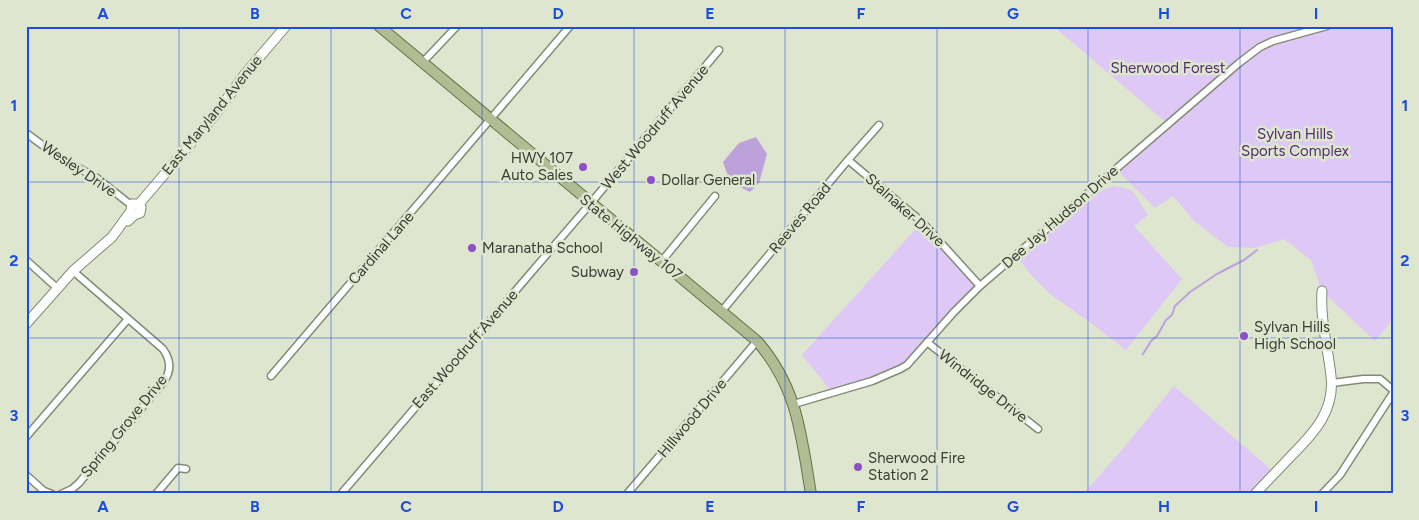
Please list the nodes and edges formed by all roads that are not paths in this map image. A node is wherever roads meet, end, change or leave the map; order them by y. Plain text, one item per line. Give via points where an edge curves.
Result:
1 (286, 26) edge
2 (379, 26) edge
3 (457, 26) edge
4 (570, 26) edge
5 (1327, 26) edge
6 (719, 50) dead end
7 (422, 63) junction
8 (490, 120) junction
9 (880, 125) dead end
10 (26, 133) edge
11 (848, 160) junction
12 (715, 196) dead end
13 (590, 204) junction
14 (134, 209) junction
15 (26, 260) edge
16 (661, 262) junction
17 (73, 271) junction
18 (980, 286) junction
19 (58, 288) junction
20 (1322, 292) dead end
21 (721, 312) junction
22 (128, 319) junction
23 (26, 324) edge
24 (756, 341) junction
25 (928, 342) junction
26 (271, 376) dead end
27 (1332, 383) junction
28 (1393, 391) edge
29 (794, 404) junction
30 (1038, 430) dead end
31 (26, 438) edge
32 (186, 469) dead end
33 (26, 475) edge
34 (52, 494) edge
35 (61, 494) edge
36 (156, 494) edge
37 (341, 494) edge
38 (627, 494) edge
39 (811, 494) edge
40 (1255, 494) edge
41 (1322, 494) edge

1 - 14 street, East Maryland Avenue
2 - 7 main road, State Highway 107
3 - 7 street
4 - 8 street, Cardinal Lane
5 - 18 street, Dee Jay Hudson Drive via 1273,41 1245,58
6 - 13 street, West Woodruff Avenue
7 - 8 main road, State Highway 107
8 - 13 main road, State Highway 107
8 - 26 street, Cardinal Lane
9 - 11 street, Reeves Road
10 - 14 street, Wesley Drive via 60,158 97,178
11 - 18 street, Stalnaker Drive via 922,222
11 - 21 street, Reeves Road
12 - 16 street
13 - 16 main road, State Highway 107
13 - 37 street, East Woodruff Avenue
14 - 17 street, East Maryland Avenue via 112,237
15 - 19 street
16 - 21 main road, State Highway 107
17 - 19 street, East Maryland Avenue
17 - 22 street, Spring Grove Drive
18 - 25 street, Dee Jay Hudson Drive
19 - 23 street, East Maryland Avenue
20 - 27 street
21 - 24 main road, State Highway 107
22 - 31 street
22 - 35 street, Spring Grove Drive via 163,349 169,360 168,373 79,483
24 - 29 main road, State Highway 107 via 782,375
24 - 38 street, Hillwood Drive
25 - 29 street, Dee Jay Hudson Drive via 907,365 886,376
25 - 30 street, Windridge Drive
27 - 28 street via 1380,379
27 - 40 street via 1329,406 1320,425
28 - 41 street via 1340,475
29 - 39 main road, State Highway 107
32 - 36 street via 178,468
33 - 34 street

